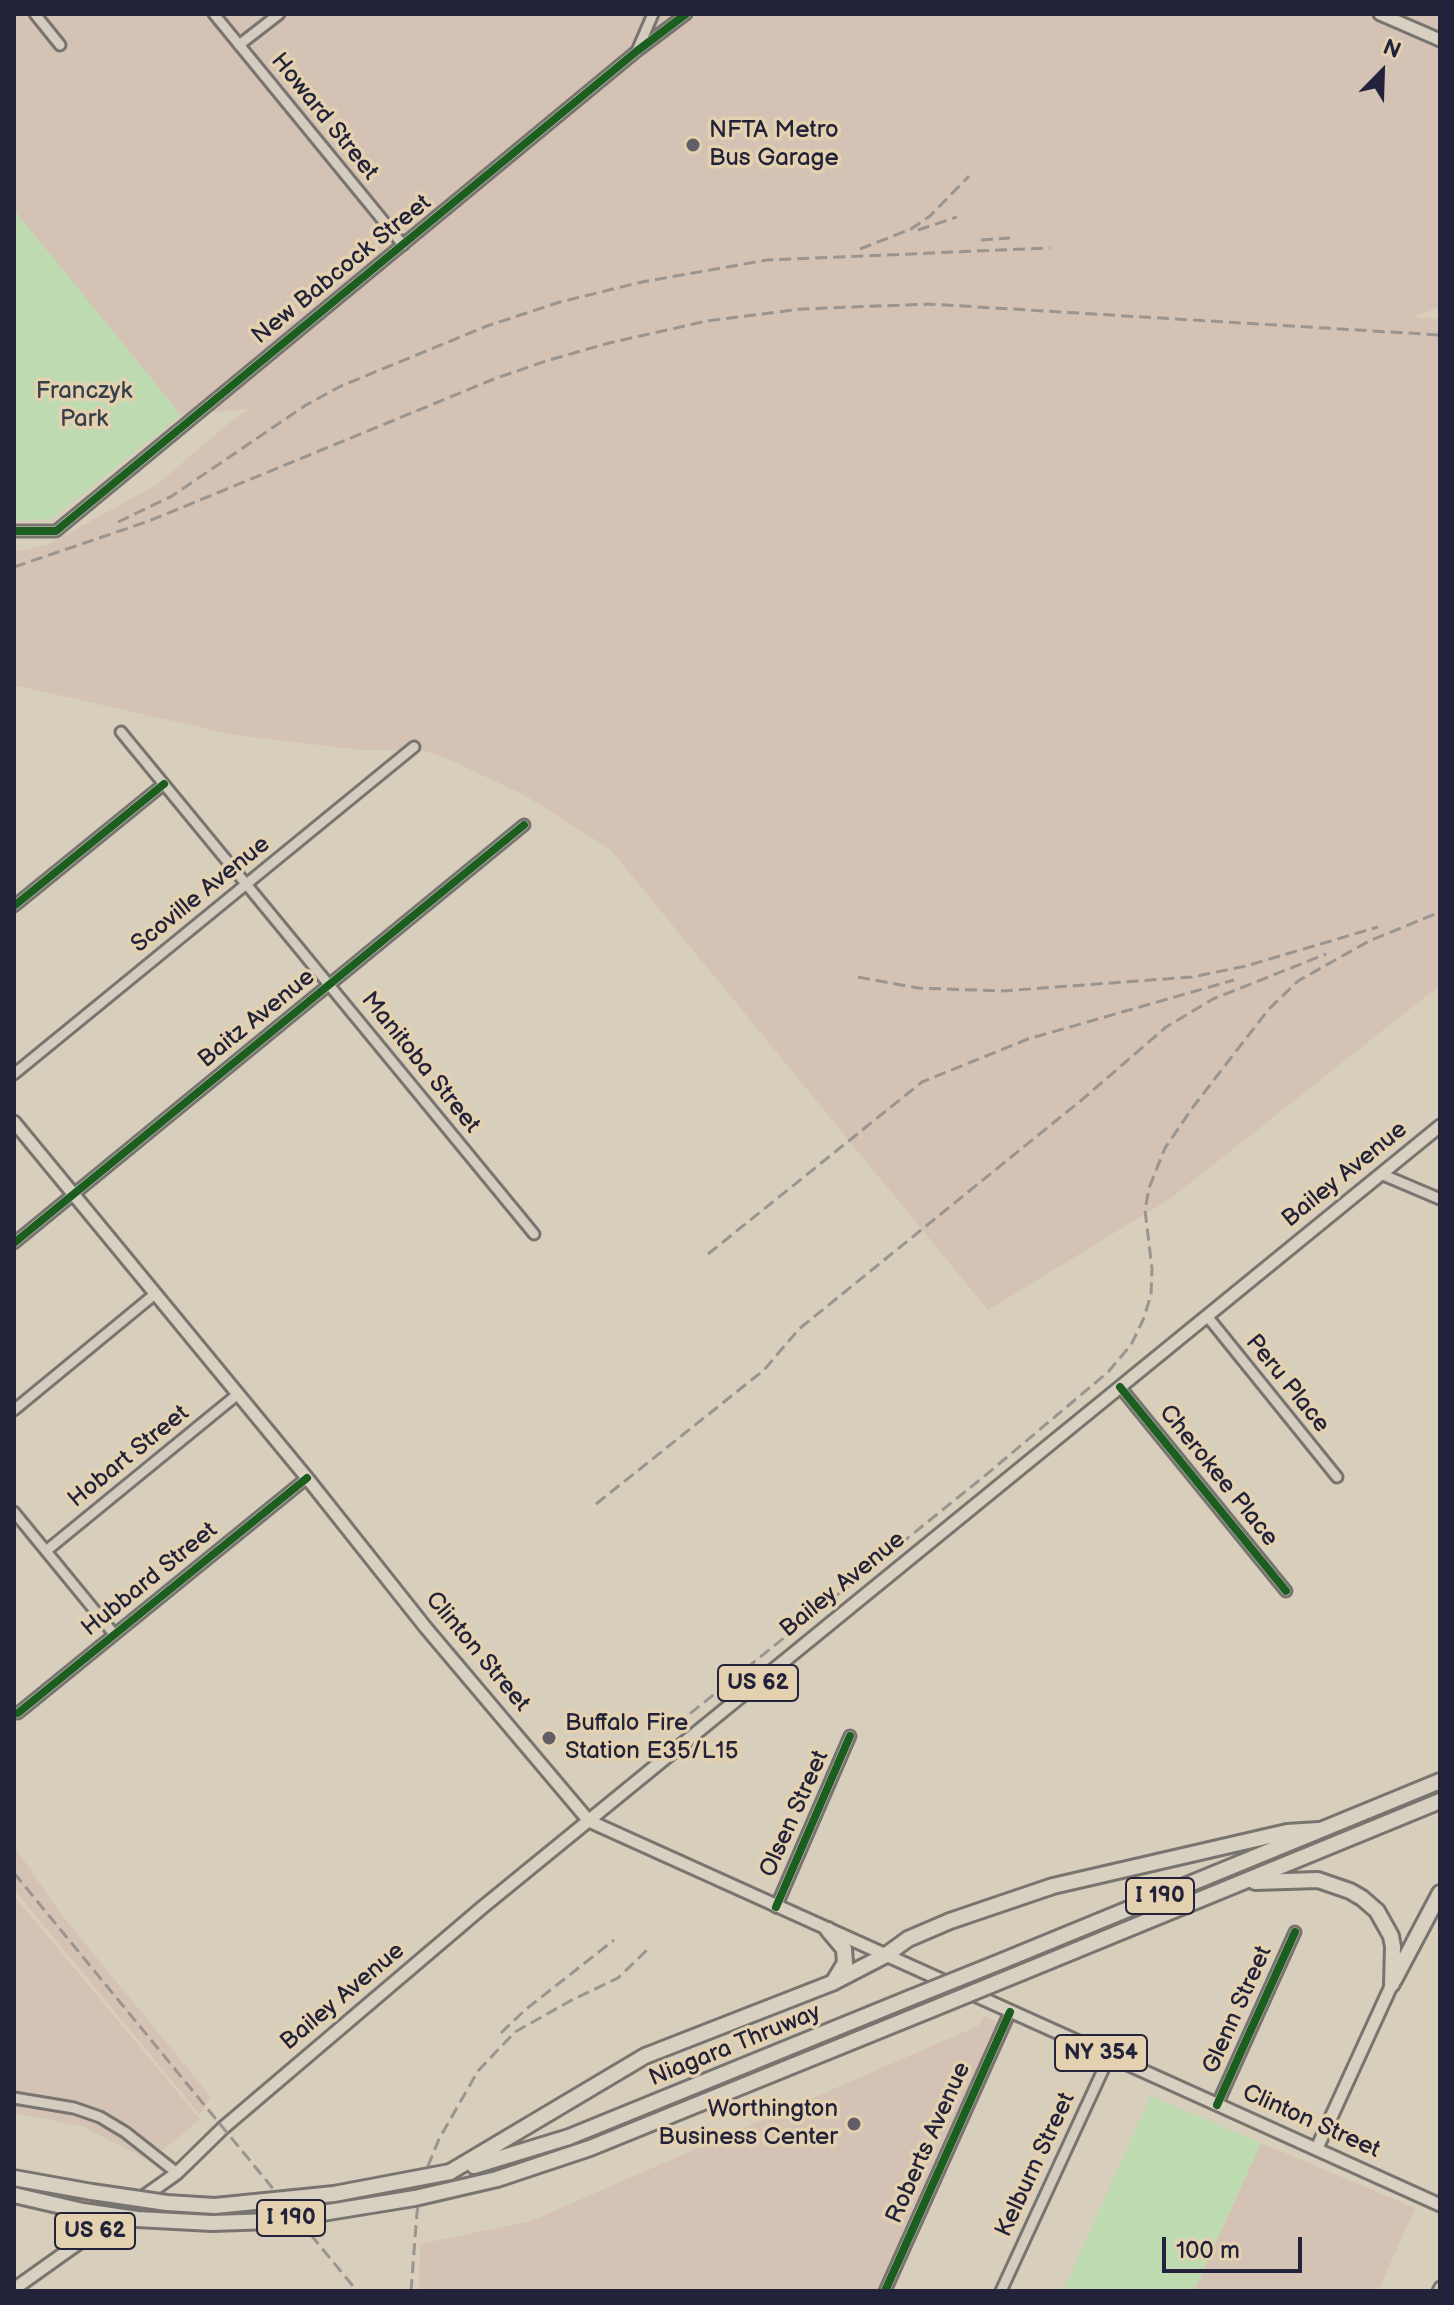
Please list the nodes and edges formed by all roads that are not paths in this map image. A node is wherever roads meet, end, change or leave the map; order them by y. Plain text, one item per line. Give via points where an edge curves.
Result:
1 (35, 14) edge
2 (214, 14) edge
3 (279, 14) edge
4 (653, 14) edge
5 (686, 14) edge
6 (1380, 14) edge
7 (1440, 40) edge
8 (60, 45) dead end
9 (239, 45) junction
10 (637, 51) junction
11 (403, 245) junction
12 (14, 531) edge
13 (121, 732) dead end
14 (414, 747) dead end
15 (164, 784) junction
16 (524, 825) dead end
17 (246, 883) junction
18 (14, 906) edge
19 (331, 985) junction
20 (14, 1074) edge
21 (14, 1122) edge
22 (1440, 1126) edge
23 (1381, 1174) junction
24 (74, 1195) junction
25 (1440, 1199) edge
26 (534, 1234) dead end
27 (14, 1243) edge
28 (155, 1294) junction
29 (1207, 1316) junction
30 (1120, 1387) junction
31 (238, 1394) junction
32 (14, 1410) edge
33 (1337, 1477) dead end
34 (307, 1478) junction
35 (14, 1512) edge
36 (46, 1551) junction
37 (1286, 1591) dead end
38 (114, 1634) junction
39 (18, 1713) dead end
40 (850, 1736) dead end
41 (1440, 1781) edge
42 (1440, 1801) edge
43 (589, 1821) junction
44 (1319, 1830) junction
45 (1242, 1883) junction
46 (1440, 1893) edge
47 (776, 1907) junction
48 (828, 1930) junction
49 (1295, 1932) dead end
50 (886, 1955) junction
51 (832, 1983) junction
52 (1392, 1984) junction
53 (1010, 2012) junction
54 (1109, 2057) junction
55 (14, 2098) edge
56 (1217, 2105) junction
57 (1317, 2148) junction
58 (450, 2172) junction
59 (177, 2173) junction
60 (14, 2178) edge
61 (14, 2195) edge
62 (1439, 2200) edge
63 (14, 2289) edge
64 (885, 2291) edge
65 (1001, 2291) edge

1 - 8 street
2 - 9 street, Howard Street
3 - 9 street
4 - 10 street
5 - 10 street, New Babcock Street
6 - 7 main road
9 - 11 street, Howard Street
10 - 11 street, New Babcock Street
11 - 12 street, New Babcock Street via 56,531
13 - 15 street, Manitoba Street
14 - 17 street, Scoville Avenue
15 - 17 street, Manitoba Street
15 - 18 street
16 - 19 street, Baitz Avenue
17 - 19 street, Manitoba Street
17 - 20 street, Scoville Avenue
19 - 24 street, Baitz Avenue
19 - 26 street, Manitoba Street
21 - 24 main road, Clinton Street / NY 354
22 - 23 main road, Bailey Avenue / US 62
23 - 25 street
23 - 29 main road, Bailey Avenue / US 62
24 - 27 street, Baitz Avenue
24 - 28 main road, Clinton Street / NY 354
28 - 31 main road, Clinton Street / NY 354
28 - 32 street
29 - 30 main road, Bailey Avenue / US 62
29 - 33 street, Peru Place
30 - 37 street, Cherokee Place
30 - 43 main road, Bailey Avenue / US 62
31 - 34 main road, Clinton Street / NY 354
31 - 36 street, Hobart Street
34 - 38 street, Hubbard Street
34 - 43 main road, Clinton Street / NY 354
35 - 36 street
36 - 38 street
38 - 39 street, Hubbard Street
40 - 47 street, Olsen Street
41 - 44 highway, Niagara Thruway / I 190
42 - 45 highway, Niagara Thruway / I 190
43 - 47 main road, Clinton Street / NY 354
43 - 59 main road, Bailey Avenue / US 62 via 223,2128
44 - 50 highway via 1287,1832 1053,1886 950,1921
44 - 58 highway, Niagara Thruway / I 190, bridge via 569,2137
45 - 52 highway via 1318,1880 1362,1898 1377,1911 1391,1936
45 - 61 highway, Niagara Thruway / I 190, bridge via 590,2148 497,2179 273,2221 152,2220
46 - 52 highway
47 - 48 main road, Clinton Street / NY 354
48 - 50 main road, Clinton Street / NY 354
48 - 51 highway via 844,1949 845,1963
49 - 56 street, Glenn Street
50 - 51 highway
50 - 53 main road, Clinton Street / NY 354
51 - 58 highway via 645,2056
52 - 57 main road
53 - 54 main road, Clinton Street / NY 354
53 - 64 street, Roberts Avenue
54 - 56 main road, Clinton Street / NY 354
54 - 65 street, Kelburn Street
55 - 59 street via 100,2117
56 - 57 main road, Clinton Street / NY 354
57 - 62 main road, Clinton Street / NY 354
58 - 60 highway, Niagara Thruway / I 190, bridge via 334,2194 215,2206
59 - 63 main road, Bailey Avenue / US 62

